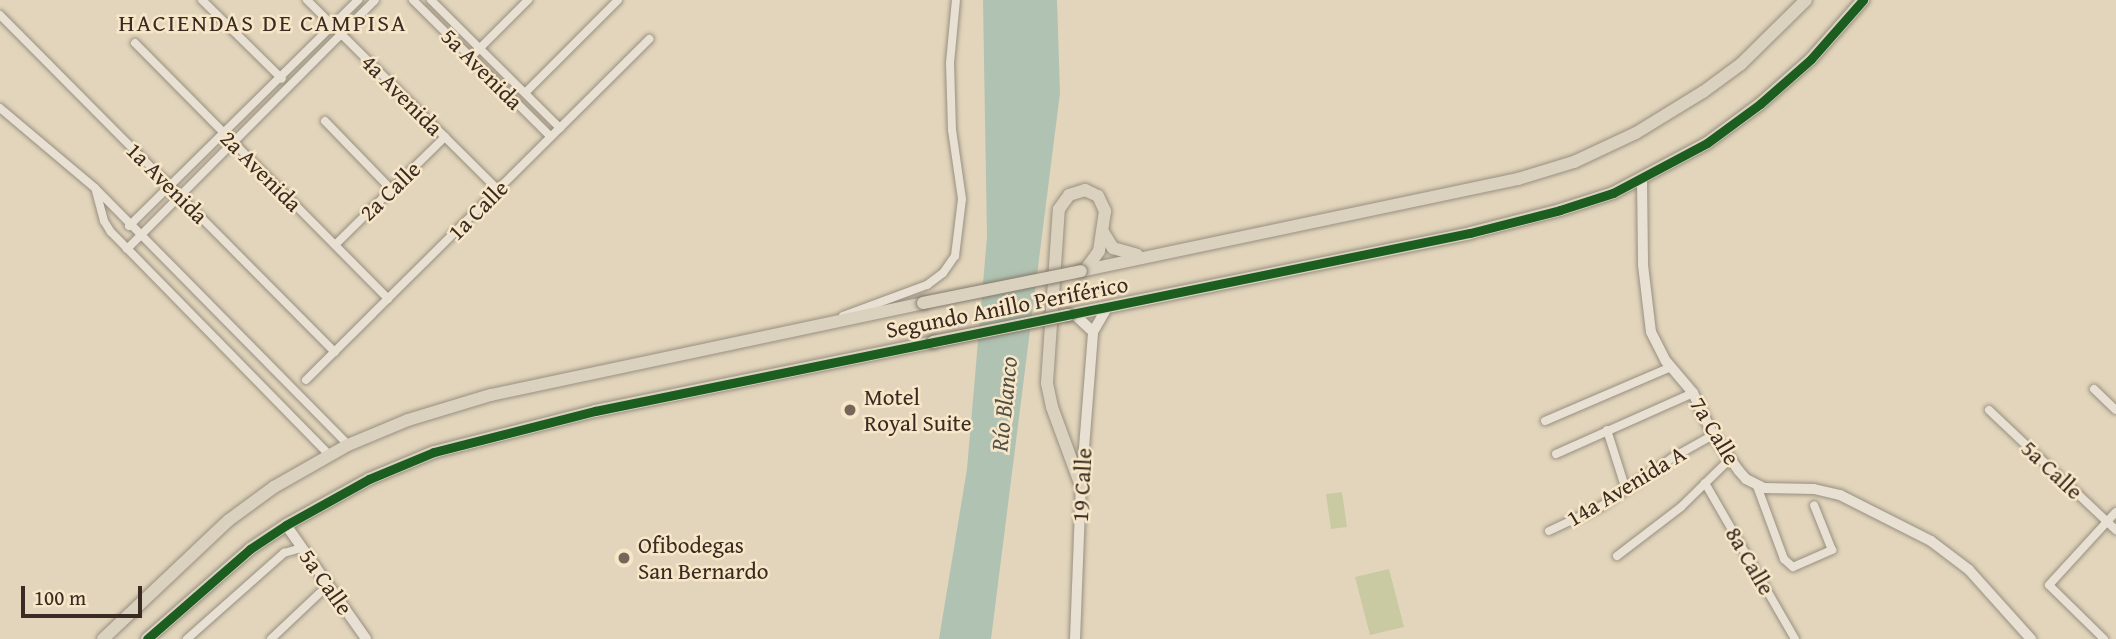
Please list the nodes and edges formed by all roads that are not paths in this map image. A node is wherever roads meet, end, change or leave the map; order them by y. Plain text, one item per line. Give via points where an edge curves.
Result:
1 (202, 0) edge
2 (307, 0) edge
3 (358, 0) edge
4 (375, 0) edge
5 (413, 0) edge
6 (528, 0) edge
7 (618, 0) edge
8 (956, 0) edge
9 (1806, 0) edge
10 (1863, 0) edge
11 (435, 1) edge
12 (0, 15) edge
13 (332, 26) junction
14 (341, 34) junction
15 (649, 39) dead end
16 (135, 43) dead end
17 (480, 47) junction
18 (471, 57) junction
19 (280, 78) junction
20 (289, 86) junction
21 (526, 92) junction
22 (0, 108) edge
23 (325, 121) dead end
24 (560, 128) junction
25 (223, 133) junction
26 (445, 137) junction
27 (551, 137) junction
28 (232, 142) junction
29 (1642, 178) junction
30 (170, 186) junction
31 (95, 188) junction
32 (391, 190) junction
33 (498, 190) junction
34 (179, 195) junction
35 (129, 226) junction
36 (1103, 232) junction
37 (139, 236) junction
38 (336, 244) junction
39 (127, 249) junction
40 (1148, 257) junction
41 (1083, 271) junction
42 (388, 299) junction
43 (1107, 308) junction
44 (1071, 315) junction
45 (821, 327) junction
46 (1093, 332) junction
47 (335, 352) junction
48 (1667, 369) junction
49 (306, 380) dead end
50 (2094, 389) dead end
51 (1693, 393) junction
52 (296, 395) junction
53 (284, 407) junction
54 (1989, 410) dead end
55 (2116, 410) edge
56 (1545, 421) dead end
57 (1607, 430) junction
58 (1708, 438) junction
59 (348, 445) junction
60 (1556, 454) dead end
61 (330, 455) junction
62 (1730, 459) junction
63 (1705, 483) junction
64 (1082, 486) junction
65 (1757, 486) junction
66 (1626, 490) junction
67 (1814, 505) dead end
68 (2116, 512) edge
69 (2107, 522) junction
70 (286, 525) junction
71 (2116, 530) edge
72 (1549, 531) dead end
73 (302, 548) junction
74 (1617, 556) dead end
75 (327, 586) junction
76 (103, 639) edge
77 (147, 639) edge
78 (187, 639) edge
79 (271, 639) edge
80 (366, 639) edge
81 (1075, 639) edge
82 (1795, 639) edge
83 (2031, 639) edge
84 (2104, 639) edge

1 - 19 street
2 - 13 street, 4a Avenida
3 - 13 street
4 - 14 street
5 - 18 street, 5a Avenida
6 - 17 street
7 - 21 street
8 - 45 street via 950,63 962,199 955,256 927,285 863,306
9 - 40 main road, Segundo Anillo Periférico via 1741,64 1703,92 1636,133 1574,162 1518,179
10 - 29 main road, Segundo Anillo Periférico via 1811,59 1760,104 1707,143
11 - 17 street, 5a Avenida
12 - 30 street, 1a Avenida
13 - 14 street, 4a Avenida
13 - 19 street
14 - 20 street
14 - 26 street, 4a Avenida
15 - 24 street, 1a Calle
16 - 25 street, 2a Avenida
17 - 18 street
17 - 21 street, 5a Avenida
18 - 27 street, 5a Avenida
19 - 20 street
19 - 25 street
20 - 28 street
21 - 24 street, 5a Avenida
22 - 31 street
23 - 32 street
24 - 27 street, 1a Calle
25 - 28 street, 2a Avenida
25 - 30 street
26 - 32 street, 2a Calle
26 - 33 street, 4a Avenida
27 - 33 street, 1a Calle
28 - 34 street
28 - 38 street, 2a Avenida
29 - 43 main road, Segundo Anillo Periférico via 1560,210 1470,233
29 - 48 street, 7a Calle via 1648,318
30 - 34 street, 1a Avenida
30 - 35 street
31 - 35 street
31 - 39 street via 104,221
32 - 38 street, 2a Calle
33 - 42 street, 1a Calle
34 - 37 street
34 - 47 street, 1a Avenida
35 - 37 street
36 - 40 main road via 1118,251
36 - 41 main road via 1096,258
36 - 64 main road via 1105,211 1098,196 1085,191 1069,195 1058,215 1047,383
37 - 39 street
37 - 52 street
38 - 42 street, 2a Avenida
39 - 53 street
40 - 41 main road, Segundo Anillo Periférico
41 - 45 main road, Segundo Anillo Periférico, bridge
42 - 47 street, 1a Calle
43 - 44 main road, Segundo Anillo Periférico
43 - 46 street, 19 Calle
44 - 46 street
44 - 70 main road, Segundo Anillo Periférico, bridge via 494,435 434,452 369,479
45 - 59 main road, Segundo Anillo Periférico via 491,395 408,420
46 - 64 street, 19 Calle
47 - 49 street, 1a Calle
48 - 51 street, 7a Calle
48 - 56 street
50 - 55 street
51 - 57 street
51 - 58 street, 7a Calle
52 - 53 street
52 - 59 street
53 - 61 street
54 - 69 street, 5a Calle
57 - 60 street
57 - 66 street
58 - 62 street, 7a Calle
58 - 66 street, 14a Avenida A
59 - 61 main road, Segundo Anillo Periférico
61 - 76 main road, Segundo Anillo Periférico via 229,520
62 - 63 street
62 - 65 street, 7a Calle
63 - 74 street
63 - 82 street, 8a Calle
64 - 81 street, 19 Calle
65 - 67 street via 1784,559 1793,567 1832,550
65 - 83 street, 7a Calle via 1814,489 1885,515 1969,570
66 - 72 street, 14a Avenida A
68 - 69 street
69 - 71 street, 5a Calle
69 - 84 street via 2050,580 2050,589
70 - 73 street, 5a Calle
70 - 77 main road, Segundo Anillo Periférico via 250,549
73 - 75 street, 5a Calle
73 - 78 street via 284,554
75 - 79 street
75 - 80 street, 5a Calle

